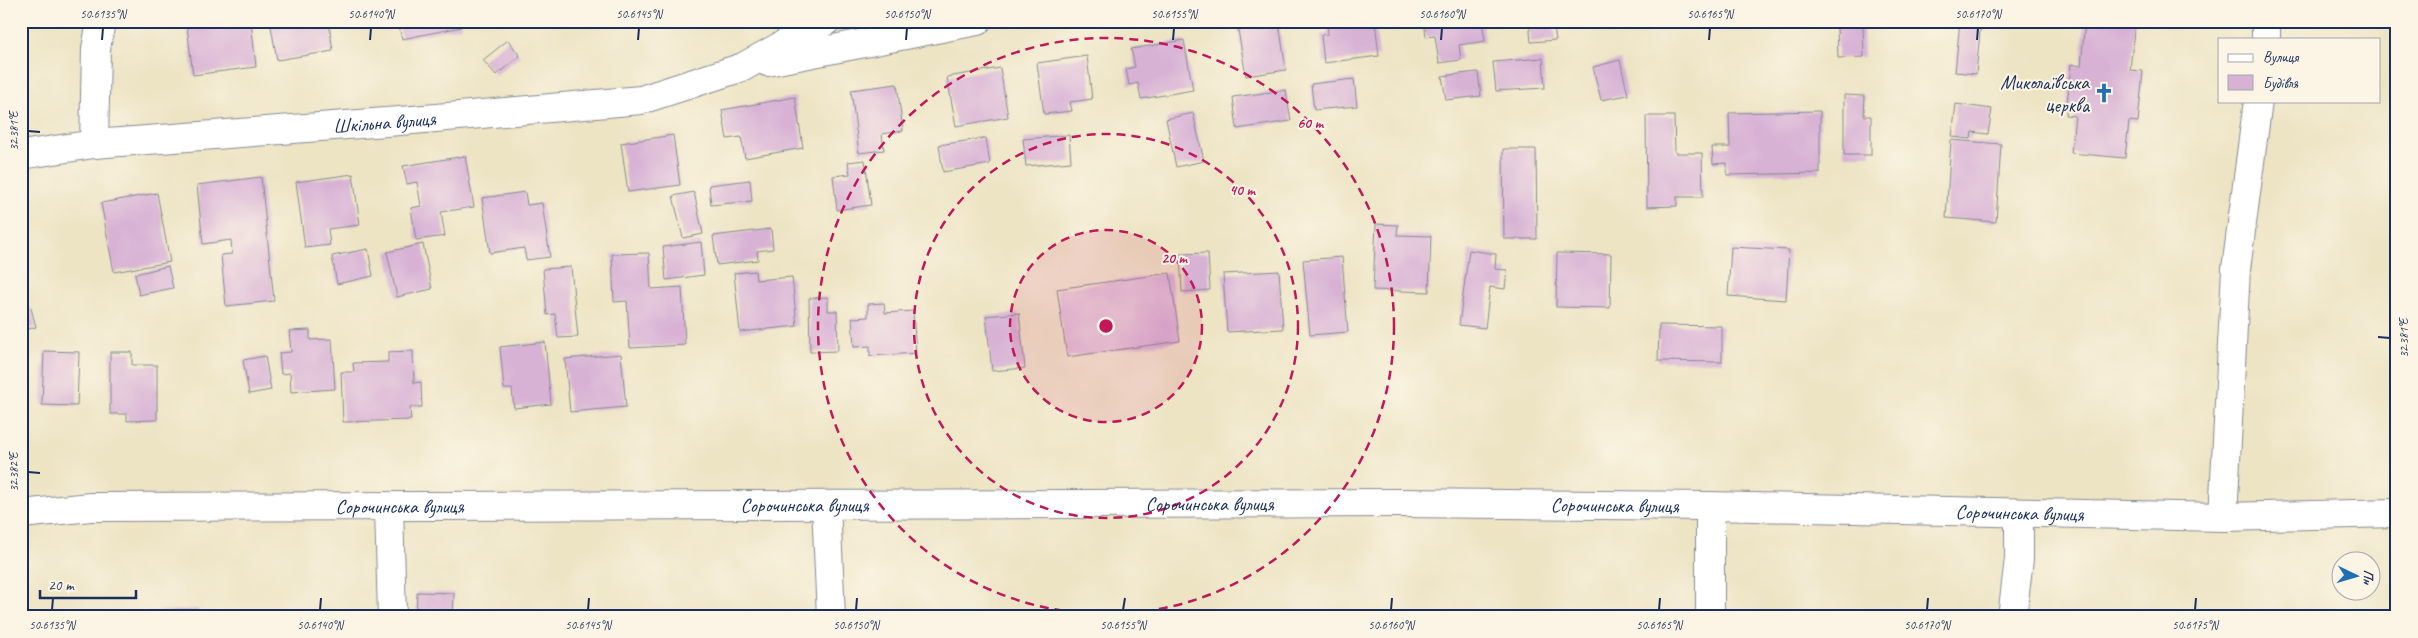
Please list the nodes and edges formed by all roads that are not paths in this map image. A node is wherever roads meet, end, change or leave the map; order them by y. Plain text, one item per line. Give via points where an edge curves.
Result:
1 (101, 21) edge
2 (826, 21) edge
3 (977, 21) edge
4 (2266, 21) edge
5 (2266, 38) edge
6 (742, 67) junction
7 (2258, 102) edge
8 (94, 144) junction
9 (21, 155) edge
10 (826, 505) junction
11 (1710, 506) junction
12 (389, 507) junction
13 (2397, 513) edge
14 (21, 514) edge
15 (2019, 514) junction
16 (2223, 517) junction
17 (392, 617) edge
18 (830, 617) edge
19 (1710, 617) edge
20 (2012, 617) edge

1 - 8 main road via 96,49
2 - 6 main road, Шкільна вулиця
3 - 6 main road, Шкільна вулиця
4 - 5 main road
6 - 8 main road, Шкільна вулиця via 641,100
7 - 16 main road via 2236,269
8 - 9 main road, Шкільна вулиця
10 - 11 main road, Сорочинська вулиця via 1400,503
10 - 12 main road, Сорочинська вулиця
10 - 18 main road
11 - 15 main road, Сорочинська вулиця
11 - 19 main road
12 - 14 main road, Сорочинська вулиця via 91,507
12 - 17 main road
13 - 16 main road, Сорочинська вулиця
15 - 16 main road, Сорочинська вулиця
15 - 20 main road via 2019,560

